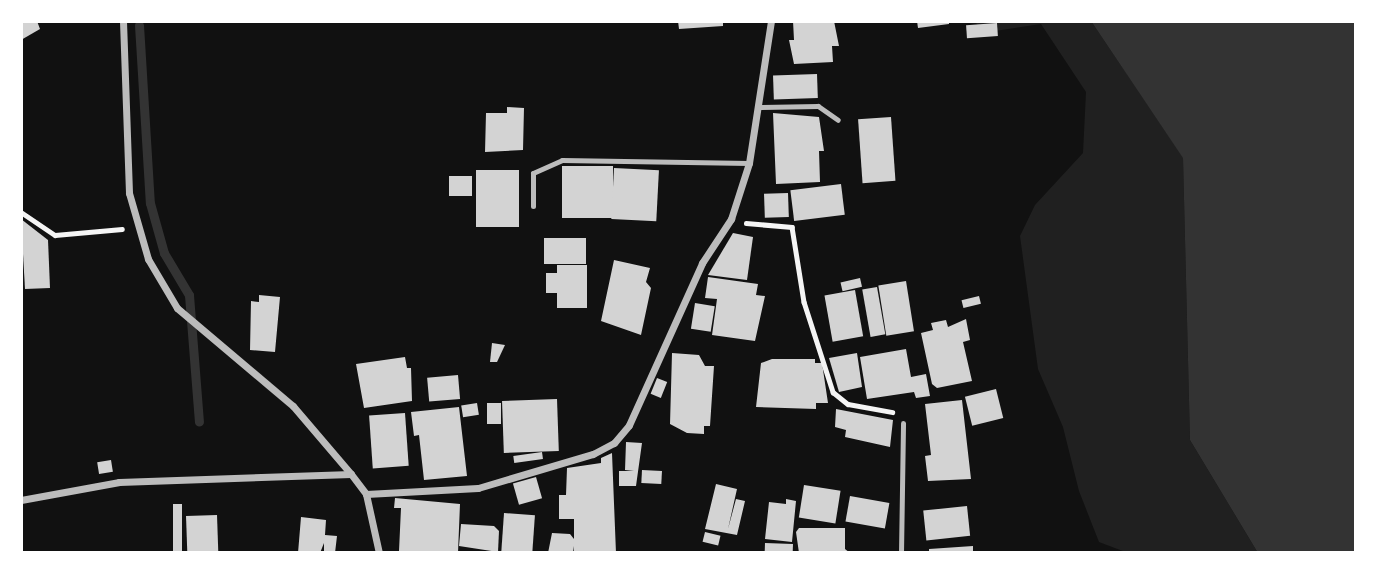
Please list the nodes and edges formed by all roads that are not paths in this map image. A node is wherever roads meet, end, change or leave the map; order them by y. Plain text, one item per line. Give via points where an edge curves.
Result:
1 (123, 21) edge
2 (771, 21) edge
3 (760, 107) junction
4 (838, 120) dead end
5 (749, 163) junction
6 (533, 206) dead end
7 (903, 423) road end
8 (351, 474) junction
9 (366, 494) junction
10 (21, 500) edge
11 (379, 553) edge
12 (901, 553) edge

1 - 8 street via 129,193 137,227 160,282 177,308 293,406
2 - 3 street
3 - 4 lane via 818,106
3 - 5 street
5 - 6 lane via 562,160 533,173
5 - 9 street via 731,219 702,263 629,425 614,443 593,454 478,488
7 - 12 lane
8 - 9 street
8 - 10 street via 119,482
9 - 11 street

